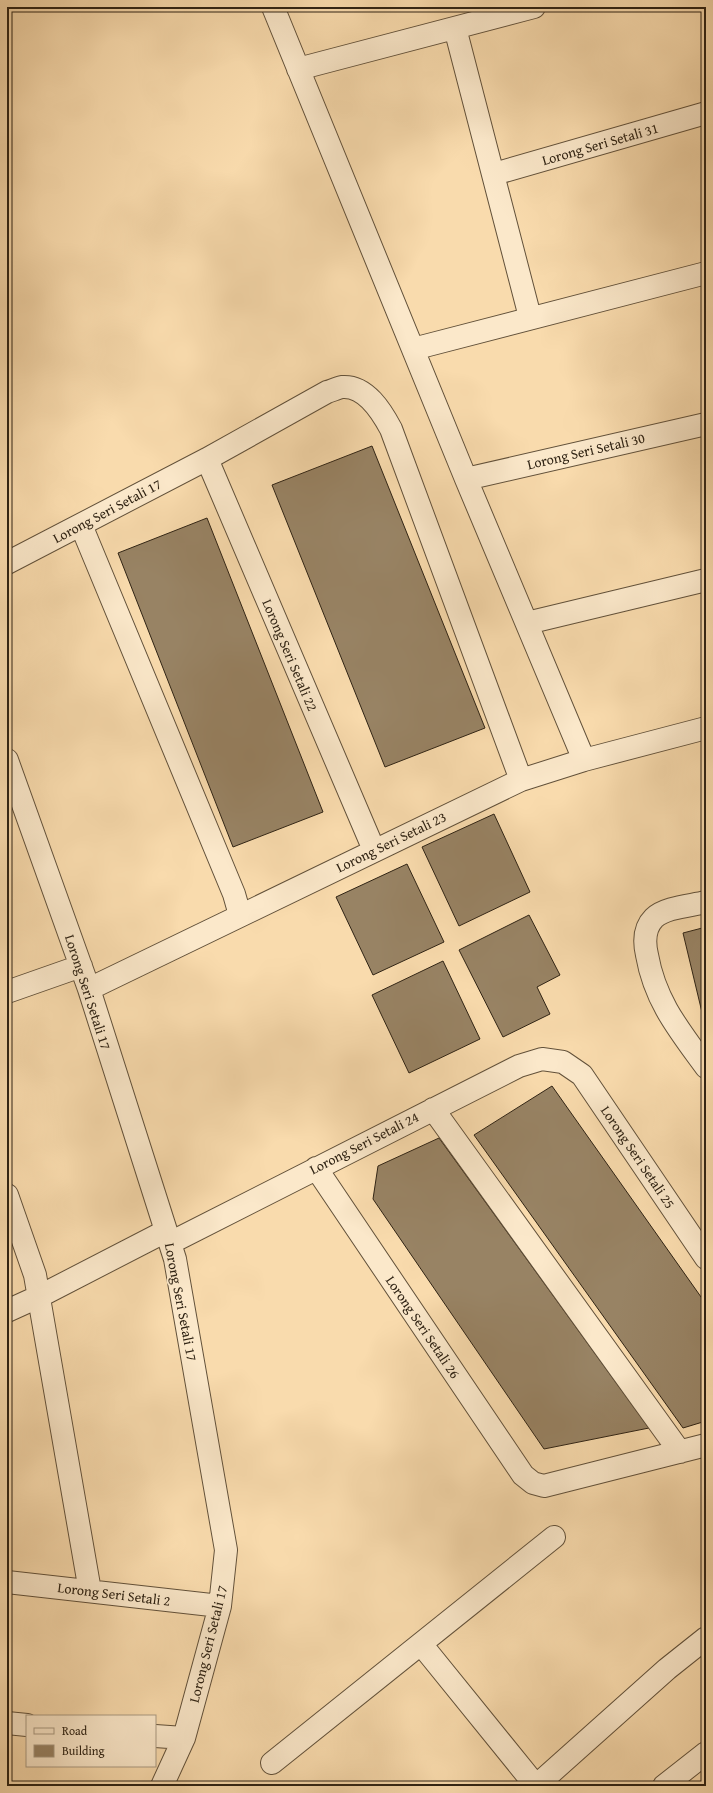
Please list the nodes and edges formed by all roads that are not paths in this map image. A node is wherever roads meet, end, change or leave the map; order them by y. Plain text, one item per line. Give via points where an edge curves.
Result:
1 (274, 7) edge
2 (534, 7) edge
3 (454, 28) junction
4 (298, 69) junction
5 (706, 113) edge
6 (494, 174) junction
7 (706, 273) edge
8 (530, 317) junction
9 (413, 348) junction
10 (706, 424) edge
11 (207, 459) junction
12 (466, 478) junction
13 (81, 525) junction
14 (7, 563) edge
15 (706, 580) edge
16 (527, 624) junction
17 (706, 728) edge
18 (7, 760) edge
19 (584, 760) junction
20 (522, 780) junction
21 (374, 850) junction
22 (706, 902) edge
23 (240, 915) junction
24 (81, 966) junction
25 (89, 989) junction
26 (7, 992) edge
27 (563, 1062) joint
28 (706, 1067) edge
29 (433, 1109) junction
30 (316, 1168) junction
31 (7, 1195) edge
32 (168, 1237) junction
33 (706, 1258) edge
34 (40, 1296) junction
35 (7, 1311) edge
36 (706, 1445) edge
37 (680, 1452) junction
38 (554, 1537) dead end
39 (7, 1582) edge
40 (90, 1591) junction
41 (220, 1606) junction
42 (706, 1638) edge
43 (421, 1644) junction
44 (7, 1723) edge
45 (26, 1725) edge
46 (156, 1736) edge
47 (184, 1738) junction
48 (706, 1754) edge
49 (272, 1763) dead end
50 (162, 1786) edge
51 (664, 1786) edge

1 - 4 street
2 - 3 street
3 - 4 street
3 - 6 street
4 - 9 street
5 - 6 street, Lorong Seri Setali 31
6 - 8 street
7 - 8 street
8 - 9 street
9 - 12 street
10 - 12 street, Lorong Seri Setali 30
11 - 13 street, Lorong Seri Setali 17
11 - 20 street, Lorong Seri Setali 17 via 327,392 342,387 354,389 369,398 384,415 391,429
11 - 21 street, Lorong Seri Setali 22
12 - 16 street
13 - 14 street, Lorong Seri Setali 17
13 - 23 street via 234,894
15 - 16 street
16 - 19 street
17 - 19 street, Lorong Seri Setali 23
18 - 24 street, Lorong Seri Setali 17
19 - 20 street, Lorong Seri Setali 23
20 - 21 street, Lorong Seri Setali 23
21 - 23 street, Lorong Seri Setali 23
22 - 28 street via 665,912 654,918 646,929 645,944 649,969 660,1000
23 - 25 street, Lorong Seri Setali 23
24 - 25 street, Lorong Seri Setali 17
24 - 26 street
25 - 32 street, Lorong Seri Setali 17
27 - 29 street, Lorong Seri Setali 24 via 542,1059 519,1066
27 - 33 street, Lorong Seri Setali 25 via 582,1075
29 - 30 street, Lorong Seri Setali 24
29 - 37 street
30 - 32 street, Lorong Seri Setali 24
30 - 37 street, Lorong Seri Setali 26 via 523,1475 533,1483 544,1486
31 - 34 street via 29,1254
32 - 34 street, Lorong Seri Setali 24
32 - 41 street, Lorong Seri Setali 17 via 175,1260 226,1550
34 - 35 street, Lorong Seri Setali 24
34 - 40 street
36 - 37 street
38 - 43 street
39 - 40 street, Lorong Seri Setali 2
40 - 41 street, Lorong Seri Setali 2
41 - 47 street, Lorong Seri Setali 17
42 - 43 street via 667,1669 536,1786
43 - 49 street
44 - 45 street
46 - 47 street
47 - 50 street, Lorong Seri Setali 17
48 - 51 street

